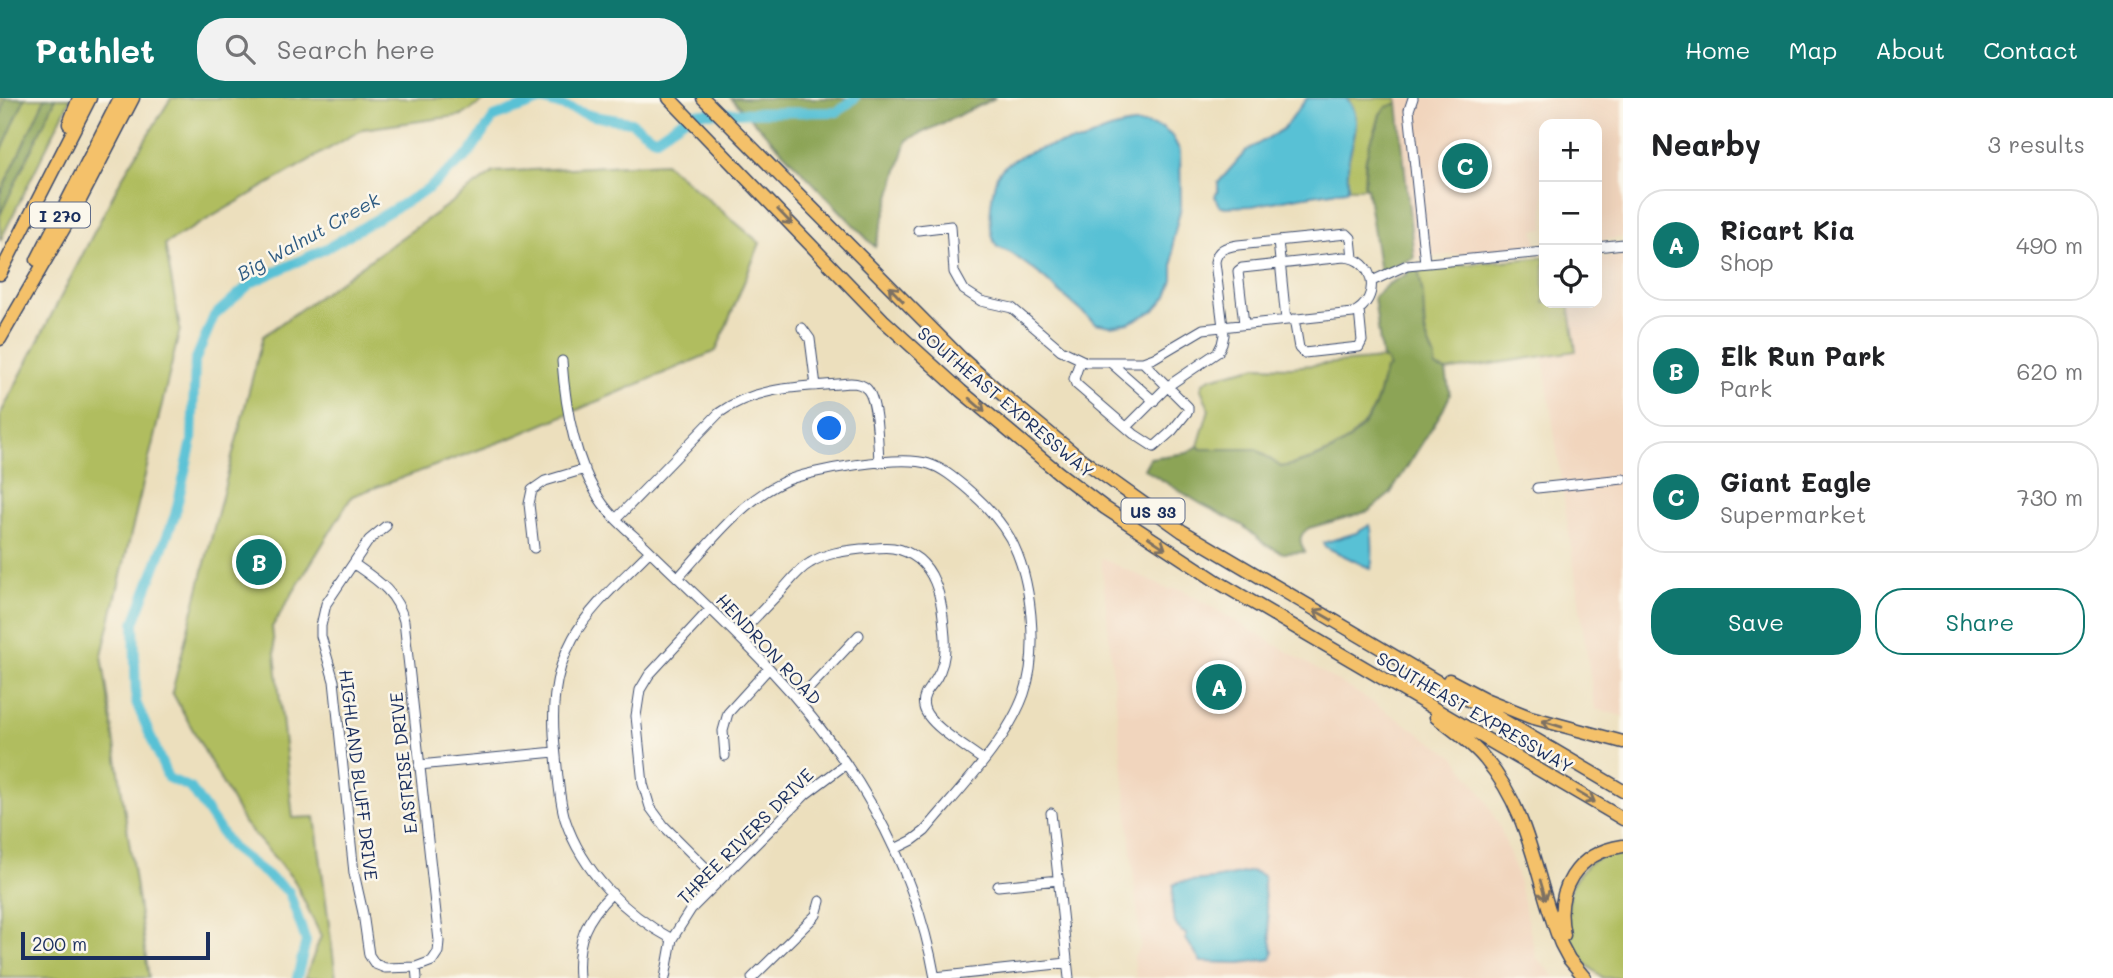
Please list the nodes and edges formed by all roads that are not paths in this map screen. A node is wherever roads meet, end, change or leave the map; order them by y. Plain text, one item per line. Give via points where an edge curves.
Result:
1 (79, 98) edge
2 (90, 98) edge
3 (120, 98) edge
4 (133, 98) edge
5 (669, 98) edge
6 (703, 98) edge
7 (1413, 98) edge
8 (918, 230) dead end
9 (21, 234) junction
10 (1278, 241) junction
11 (1623, 244) edge
12 (1602, 246) edge
13 (1539, 252) edge
14 (1353, 257) junction
15 (1425, 263) junction
16 (1280, 264) junction
17 (0, 274) edge
18 (1372, 281) junction
19 (1359, 310) junction
20 (1290, 319) junction
21 (1244, 324) junction
22 (1223, 327) junction
23 (802, 328) dead end
24 (0, 332) edge
25 (0, 338) edge
26 (562, 361) dead end
27 (1080, 361) junction
28 (1143, 362) junction
29 (1111, 363) junction
30 (816, 386) junction
31 (1168, 386) junction
32 (1154, 401) junction
33 (1127, 428) junction
34 (880, 463) junction
35 (585, 469) junction
36 (1623, 479) edge
37 (1537, 488) dead end
38 (617, 519) junction
39 (387, 526) dead end
40 (534, 548) dead end
41 (650, 551) junction
42 (354, 564) junction
43 (678, 578) junction
44 (710, 609) junction
45 (859, 635) dead end
46 (738, 636) junction
47 (1382, 650) junction
48 (769, 668) junction
49 (1400, 688) junction
50 (798, 700) junction
51 (1623, 742) edge
52 (555, 752) junction
53 (725, 755) dead end
54 (983, 760) junction
55 (846, 764) junction
56 (419, 765) junction
57 (1623, 790) edge
58 (1051, 813) dead end
59 (1623, 818) edge
60 (1623, 846) edge
61 (895, 849) junction
62 (1059, 880) junction
63 (719, 881) junction
64 (998, 886) dead end
65 (612, 893) junction
66 (820, 901) dead end
67 (672, 939) junction
68 (1067, 963) junction
69 (416, 967) junction
70 (417, 978) edge
71 (579, 978) edge
72 (665, 978) edge
73 (752, 978) edge
74 (935, 978) edge
75 (1069, 978) edge
76 (1585, 978) edge
77 (1594, 978) edge

1 - 9 highway
2 - 9 highway, I 270
3 - 24 highway, I 270
4 - 25 highway
5 -> 49 highway, SOUTHEAST EXPRESSWAY / US 33 via 883,320 1059,473 1175,555
47 -> 6 highway, SOUTHEAST EXPRESSWAY / US 33 via 1182,531 1046,431 936,334
7 - 15 street via 1409,110
8 - 27 street via 951,226 954,272 968,294 1012,308 1060,350
9 - 17 highway, I 270
10 - 14 street via 1347,234
10 - 16 street
10 - 22 street via 1228,246 1217,255
11 - 12 street
13 - 15 street
14 - 16 street
14 - 18 street
15 - 18 street via 1399,267
16 - 20 street
16 - 21 street via 1239,269
18 - 19 street
19 - 20 street
19 - 20 street via 1359,347 1304,353 1298,348
20 - 21 street
21 - 22 street
22 - 28 street via 1199,330
22 - 31 street via 1218,352
23 - 30 street via 810,340
26 - 35 street, HENDRON ROAD via 567,405
27 - 29 street
27 - 33 street via 1076,384
28 - 29 street
28 - 31 street
29 - 32 street
30 - 34 street via 855,383 866,388 873,404
30 - 38 street via 757,394 726,408
31 - 32 street
31 - 33 street via 1188,411 1165,438 1154,447
32 - 33 street
34 - 43 street via 808,473 764,493 735,516
34 - 54 street via 929,464 959,482 991,511 1021,564 1031,635 1029,670 1020,704
35 - 38 street, HENDRON ROAD via 596,495
35 - 40 street via 545,481 532,490
36 - 37 street
38 - 41 street, HENDRON ROAD
39 - 42 street, HIGHLAND BLUFF DRIVE via 369,540
41 - 43 street, HENDRON ROAD
41 - 52 street via 584,621 558,669 552,715
42 - 56 street, EASTRISE DRIVE via 386,586 402,614
42 - 69 street, HIGHLAND BLUFF DRIVE via 326,604 321,632 334,681 355,881 371,960 385,968
43 - 44 street, HENDRON ROAD
44 - 46 street, HENDRON ROAD
44 - 63 street via 649,675 640,690 636,716 643,785 650,807
45 - 50 street
46 - 48 street, HENDRON ROAD
46 - 54 street via 803,568 824,556 885,547 909,554 929,569 939,590 946,650 924,697 924,708 931,720
51 -> 47 highway via 1530,717
47 - 57 highway, SOUTHEAST EXPRESSWAY / US 33
48 - 50 street, HENDRON ROAD
48 - 53 street via 728,713 723,730
49 -> 59 highway, SOUTHEAST EXPRESSWAY / US 33
49 -> 76 highway via 1485,758 1510,794 1530,841 1561,944
50 - 55 street, HENDRON ROAD
52 - 56 street
52 - 65 street via 562,807 575,843
54 - 61 street via 925,831
55 - 61 street, HENDRON ROAD
55 - 63 street, THREE RIVERS DRIVE via 806,794
56 - 69 street, EASTRISE DRIVE via 439,946 432,961
58 - 62 street
60 - 77 highway via 1585,862 1568,881 1562,902 1567,943
61 - 74 street, HENDRON ROAD via 919,911
62 - 64 street
62 - 68 street
63 - 67 street, THREE RIVERS DRIVE via 691,909
65 - 67 street via 645,923
65 - 71 street via 584,929
66 - 73 street via 816,915
67 - 72 street, THREE RIVERS DRIVE
68 - 74 street
68 - 75 street
69 - 70 street

